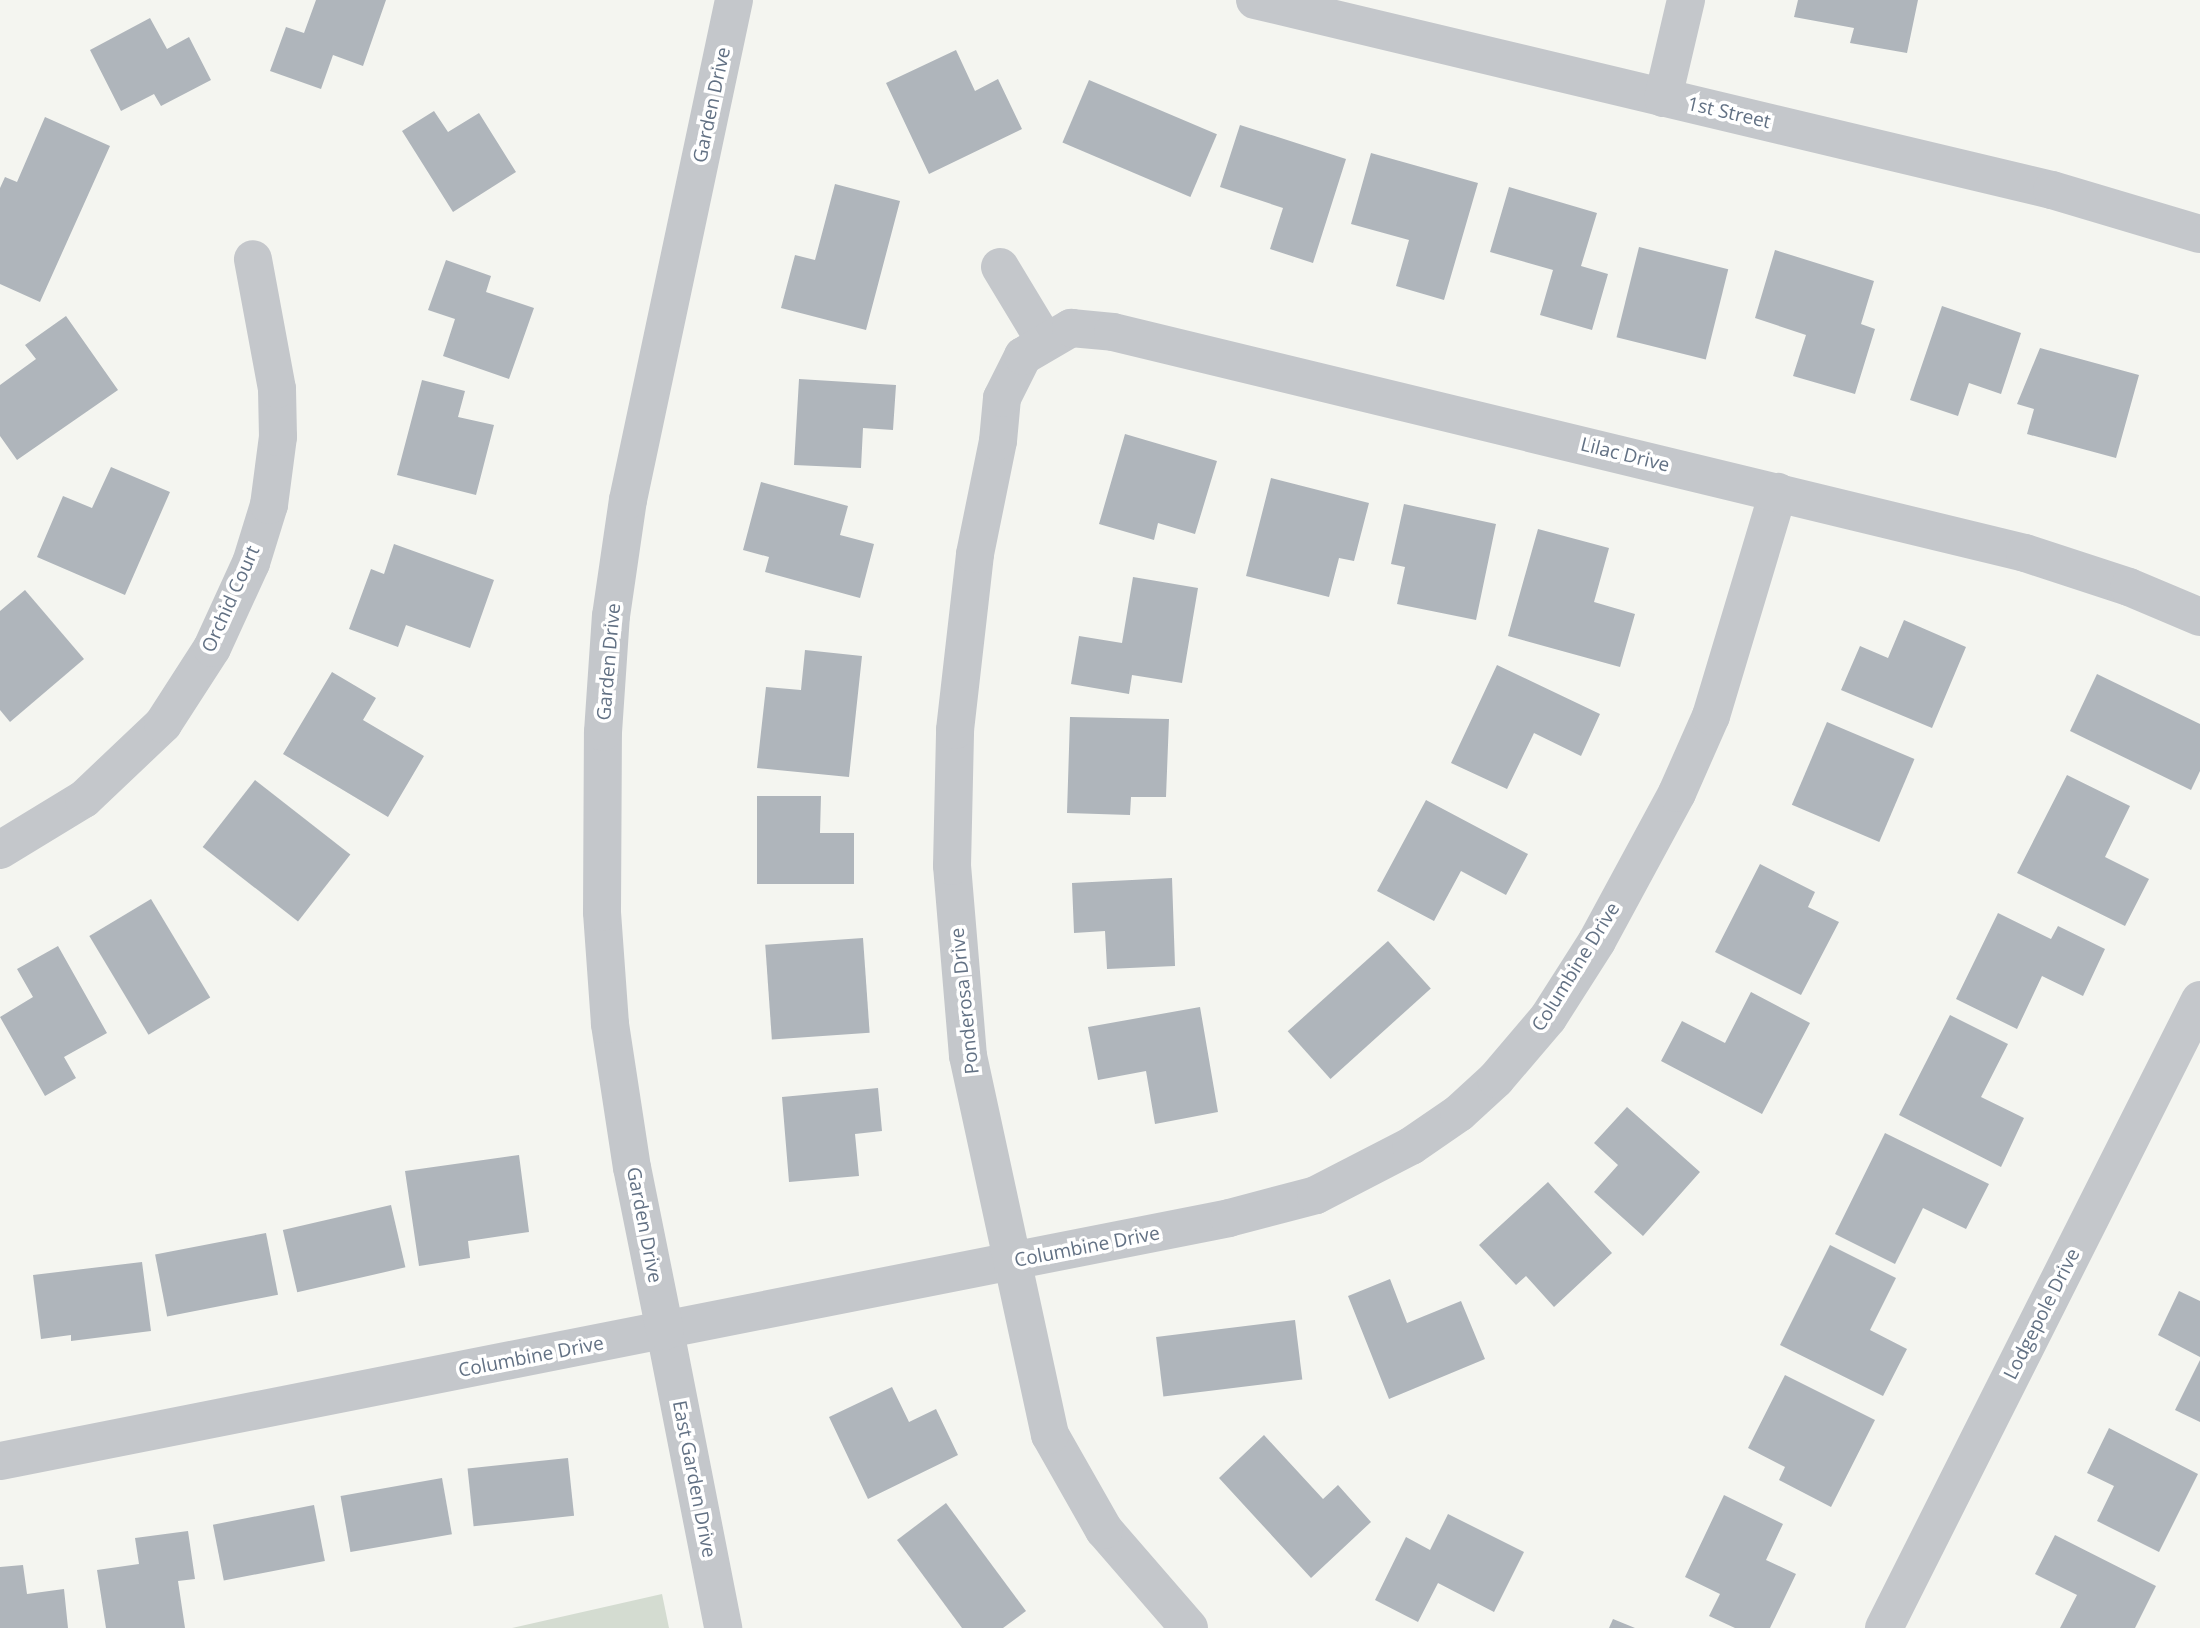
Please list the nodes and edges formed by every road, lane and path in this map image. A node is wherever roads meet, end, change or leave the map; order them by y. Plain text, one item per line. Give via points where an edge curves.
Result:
1 (734, 0) edge
2 (1255, 0) edge
3 (1686, 0) edge
4 (1663, 98) junction
5 (2200, 234) edge
6 (253, 259) dead end
7 (1000, 267) dead end
8 (1044, 340) junction
9 (1779, 492) junction
10 (2200, 617) edge
11 (0, 850) edge
12 (2200, 1000) edge
13 (1010, 1262) junction
14 (665, 1331) junction
15 (0, 1461) edge
16 (723, 1628) edge
17 (1189, 1628) edge
18 (1884, 1628) edge

1 - 14 street, Garden Drive via 628,500 611,616 603,732 602,912 610,1024 632,1168
2 - 4 street, 1st Street
3 - 4 street
4 - 5 street, 1st Street via 2052,190
6 - 11 street, Orchid Court via 277,389 278,437 269,505 251,563 212,648 163,724 84,799
7 - 8 street
8 - 9 street, Lilac Drive via 1071,328 1114,332
8 - 13 street, Ponderosa Drive via 1023,356 1002,398 975,554 955,730 952,866 960,988 968,1056
9 - 10 street, Lilac Drive via 2025,553 2129,587
9 - 13 street, Columbine Drive via 1712,716 1677,793 1597,941 1548,1018 1496,1079 1459,1113 1411,1146 1316,1195 1229,1218
12 - 18 street, Lodgepole Drive
13 - 14 street, Columbine Drive
13 - 17 street, Ponderosa Drive via 1042,1406 1076,1488 1104,1530
14 - 15 street, Columbine Drive
14 - 16 street, East Garden Drive

